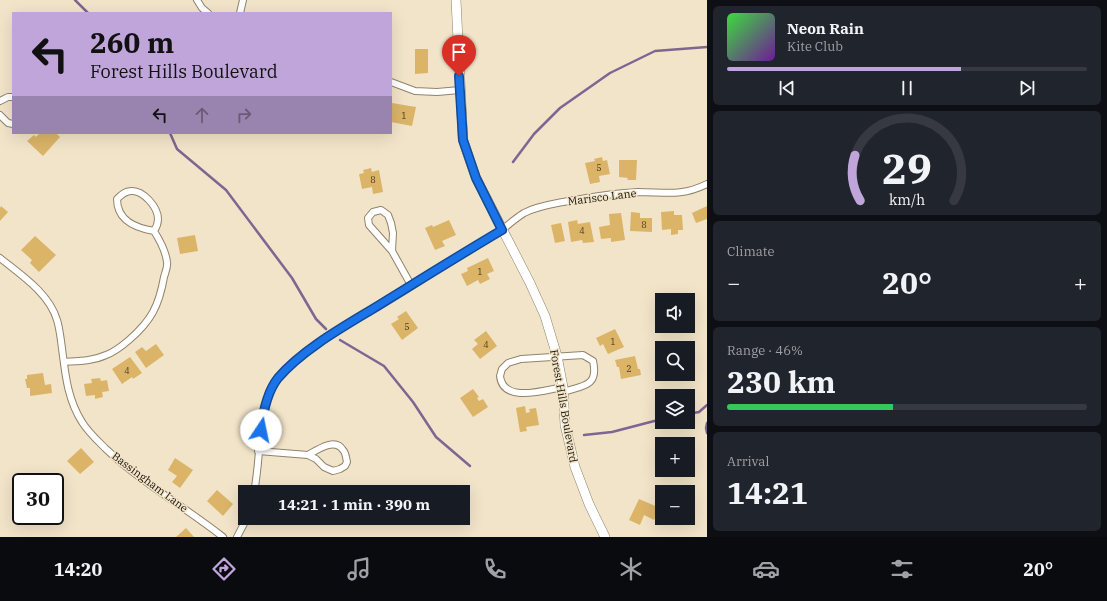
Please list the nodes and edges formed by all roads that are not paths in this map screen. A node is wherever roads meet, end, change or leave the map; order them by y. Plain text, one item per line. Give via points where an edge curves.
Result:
1 (197, 0) edge
2 (244, 0) edge
3 (456, 0) edge
4 (207, 12) edge
5 (240, 12) edge
6 (392, 82) edge
7 (460, 90) junction
8 (12, 97) edge
9 (0, 101) edge
10 (0, 115) edge
11 (12, 124) edge
12 (707, 184) edge
13 (502, 230) junction
14 (154, 231) junction
15 (392, 251) junction
16 (0, 258) edge
17 (411, 285) junction
18 (557, 356) junction
19 (64, 362) junction
20 (563, 389) junction
21 (258, 451) junction
22 (308, 455) junction
23 (255, 485) edge
24 (244, 525) edge
25 (223, 537) edge
26 (238, 537) edge
27 (605, 537) edge

1 - 4 street
2 - 5 street
3 - 7 main road, Forest Hills Boulevard
6 - 7 street via 415,92
7 - 13 main road, Forest Hills Boulevard via 463,140 476,178
8 - 9 street
10 - 11 street
12 - 13 street, Marisco Lane via 675,194 623,193 545,206 524,213
13 - 17 street, Marisco Lane
13 - 18 main road, Forest Hills Boulevard via 545,316
14 - 14 street via 158,219 156,208 143,194 131,191 122,194 117,199 117,208 123,217 141,229
14 - 19 street via 167,263 156,308 148,321 139,332 107,355 94,360
15 - 15 street via 393,233 388,215 380,210 373,212 368,218 369,225
15 - 17 street
16 - 19 street, Bassingham Lane via 43,295 51,307 57,320
17 - 21 street, Marisco Lane via 335,332 287,368 270,391 262,419
18 - 20 main road, Forest Hills Boulevard
18 - 20 street via 583,355 593,361 595,369 595,377 586,385
18 - 20 street via 514,360 502,369 500,378 504,386 514,393
19 - 25 street, Bassingham Lane via 71,401 92,436 123,465
20 - 27 main road, Forest Hills Boulevard via 566,426 575,467
21 - 22 street
21 - 23 street, Marisco Lane
22 - 22 street via 333,471 340,469 347,462 343,448 334,444
24 - 26 street

